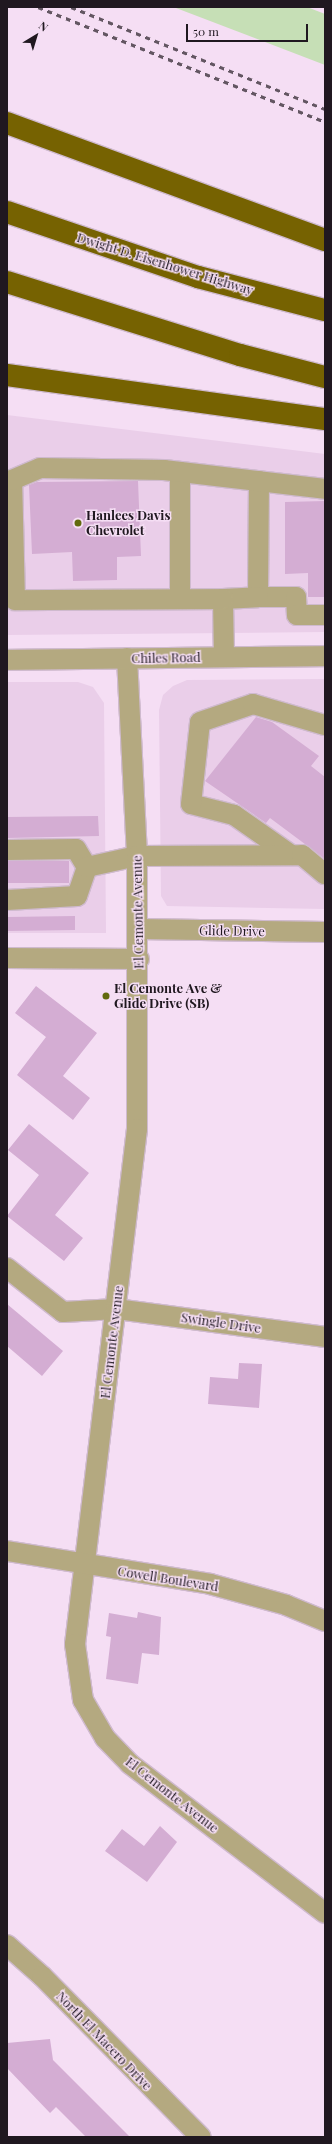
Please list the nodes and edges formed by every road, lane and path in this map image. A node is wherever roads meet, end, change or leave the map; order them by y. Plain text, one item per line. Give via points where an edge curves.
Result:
1 (11, 124) edge
2 (7, 212) edge
3 (325, 240) edge
4 (7, 282) edge
5 (325, 310) edge
6 (7, 374) edge
7 (325, 377) edge
8 (325, 419) edge
9 (180, 472) junction
10 (259, 480) junction
11 (325, 489) edge
12 (258, 597) junction
13 (180, 599) junction
14 (223, 599) junction
15 (325, 615) edge
16 (325, 656) edge
17 (224, 657) junction
18 (127, 658) junction
19 (7, 660) edge
20 (325, 725) edge
21 (7, 850) edge
22 (291, 855) junction
23 (137, 856) junction
24 (87, 867) junction
25 (325, 874) edge
26 (7, 900) edge
27 (139, 929) junction
28 (325, 932) edge
29 (7, 958) edge
30 (139, 959) junction
31 (7, 1268) edge
32 (116, 1309) junction
33 (325, 1337) edge
34 (7, 1551) edge
35 (83, 1562) junction
36 (325, 1620) edge
37 (325, 1913) edge
38 (11, 1956) edge
39 (201, 2137) edge

1 - 3 highway
2 - 5 highway, Dwight D. Eisenhower Highway via 198,277
4 - 7 highway via 240,355
6 - 8 highway
9 - 10 street
9 - 13 street
9 - 13 street via 40,468 12,480 15,600
10 - 11 street
10 - 12 street
12 - 14 street
12 - 15 street via 296,597 296,615
13 - 14 street
14 - 17 street
16 - 17 street, Chiles Road
17 - 18 street, Chiles Road
18 - 19 street, Chiles Road
18 - 23 street, El Cemonte Avenue
20 - 22 street via 253,704 200,722 191,804 234,814
21 - 24 street via 76,849
22 - 23 street
22 - 25 street via 302,855
23 - 24 street
23 - 27 street, El Cemonte Avenue
24 - 26 street via 77,896
27 - 28 street, Glide Drive
27 - 30 street, El Cemonte Avenue
29 - 30 street
30 - 32 street, El Cemonte Avenue via 137,1129
31 - 32 street, Swingle Drive via 64,1312
32 - 33 street, Swingle Drive
32 - 35 street, El Cemonte Avenue
34 - 35 street, Cowell Boulevard
35 - 36 street, Cowell Boulevard via 111,1570 210,1584 286,1605
35 - 37 street, El Cemonte Avenue via 75,1644 83,1700 105,1738 130,1764
38 - 39 street, North El Macero Drive

